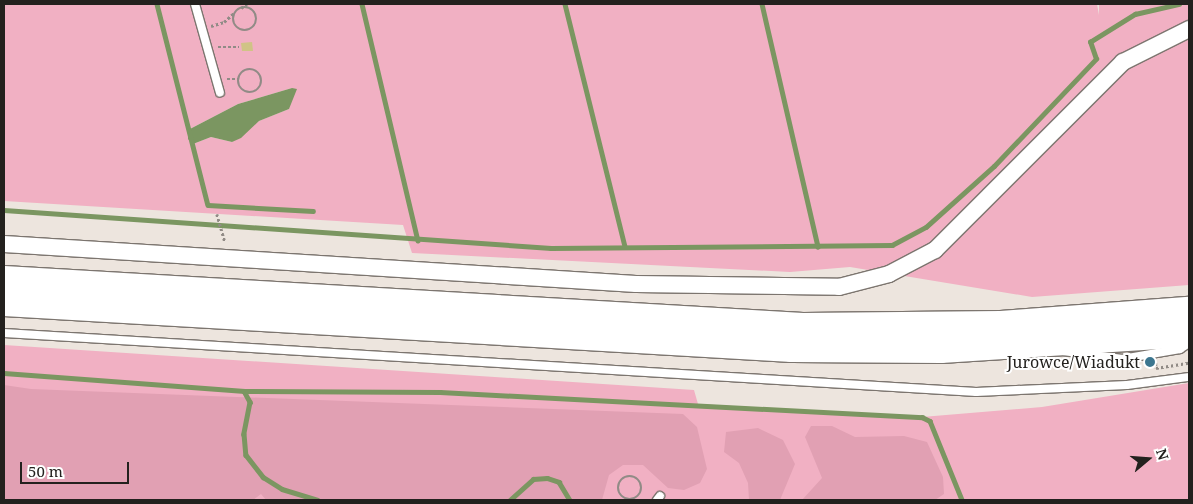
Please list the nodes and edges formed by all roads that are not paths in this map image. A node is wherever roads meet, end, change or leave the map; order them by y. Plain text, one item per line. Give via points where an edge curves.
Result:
1 (195, 4) edge
2 (1189, 29) edge
3 (220, 93) dead end
4 (4, 244) edge
5 (4, 279) edge
6 (4, 303) edge
7 (1189, 310) edge
8 (4, 333) edge
9 (1189, 334) edge
10 (1189, 343) edge
11 (1055, 345) junction
12 (1189, 377) edge

1 - 3 lane
2 - 4 street via 1123,62 935,250 889,274 839,287 636,284
5 - 7 highway via 803,326 1001,324
6 - 11 highway via 718,346 941,350
8 - 12 lane via 976,392 1128,385
9 - 11 highway
10 - 11 lane via 1180,349 1122,359 1067,354

